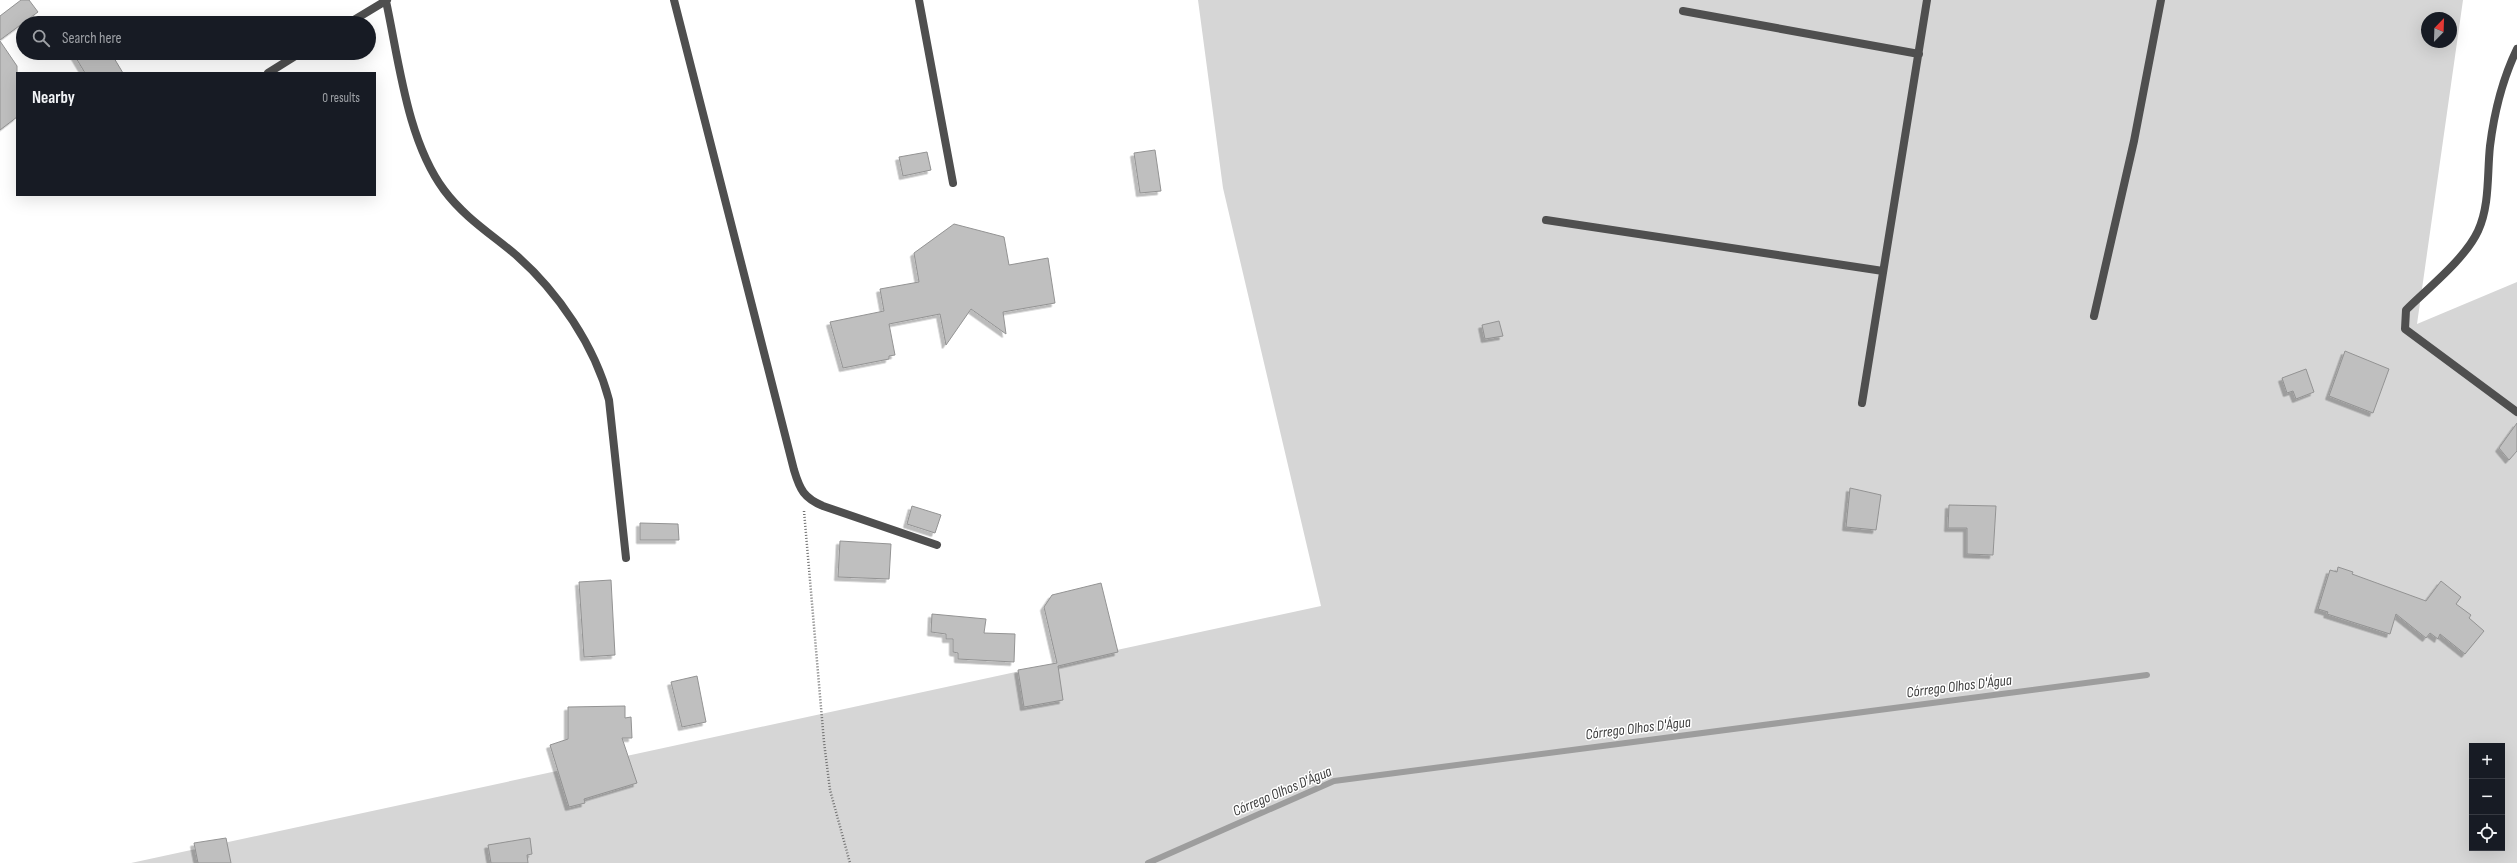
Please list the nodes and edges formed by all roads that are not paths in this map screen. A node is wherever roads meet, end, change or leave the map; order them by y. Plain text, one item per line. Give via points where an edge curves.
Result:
1 (386, 0) edge
2 (674, 0) edge
3 (919, 0) edge
4 (1927, 0) edge
5 (2161, 0) edge
6 (1683, 11) dead end
7 (361, 16) edge
8 (2517, 49) edge
9 (1919, 54) junction
10 (289, 60) edge
11 (270, 72) edge
12 (953, 183) dead end
13 (1546, 220) dead end
14 (1883, 271) junction
15 (2094, 316) dead end
16 (1862, 404) dead end
17 (2517, 412) edge
18 (937, 546) dead end
19 (626, 558) dead end

1 - 7 street
1 - 19 street via 410,108 422,148 433,172 463,212 536,274 560,303 591,352 603,378 609,400
2 - 18 street via 794,470 803,492 808,499 823,506
3 - 12 street
4 - 9 street
5 - 15 street via 2134,141
6 - 9 street
8 - 17 street via 2500,98 2490,146 2486,201 2478,231 2463,252 2406,310 2405,329
9 - 14 street
10 - 11 street
13 - 14 street
14 - 16 street

